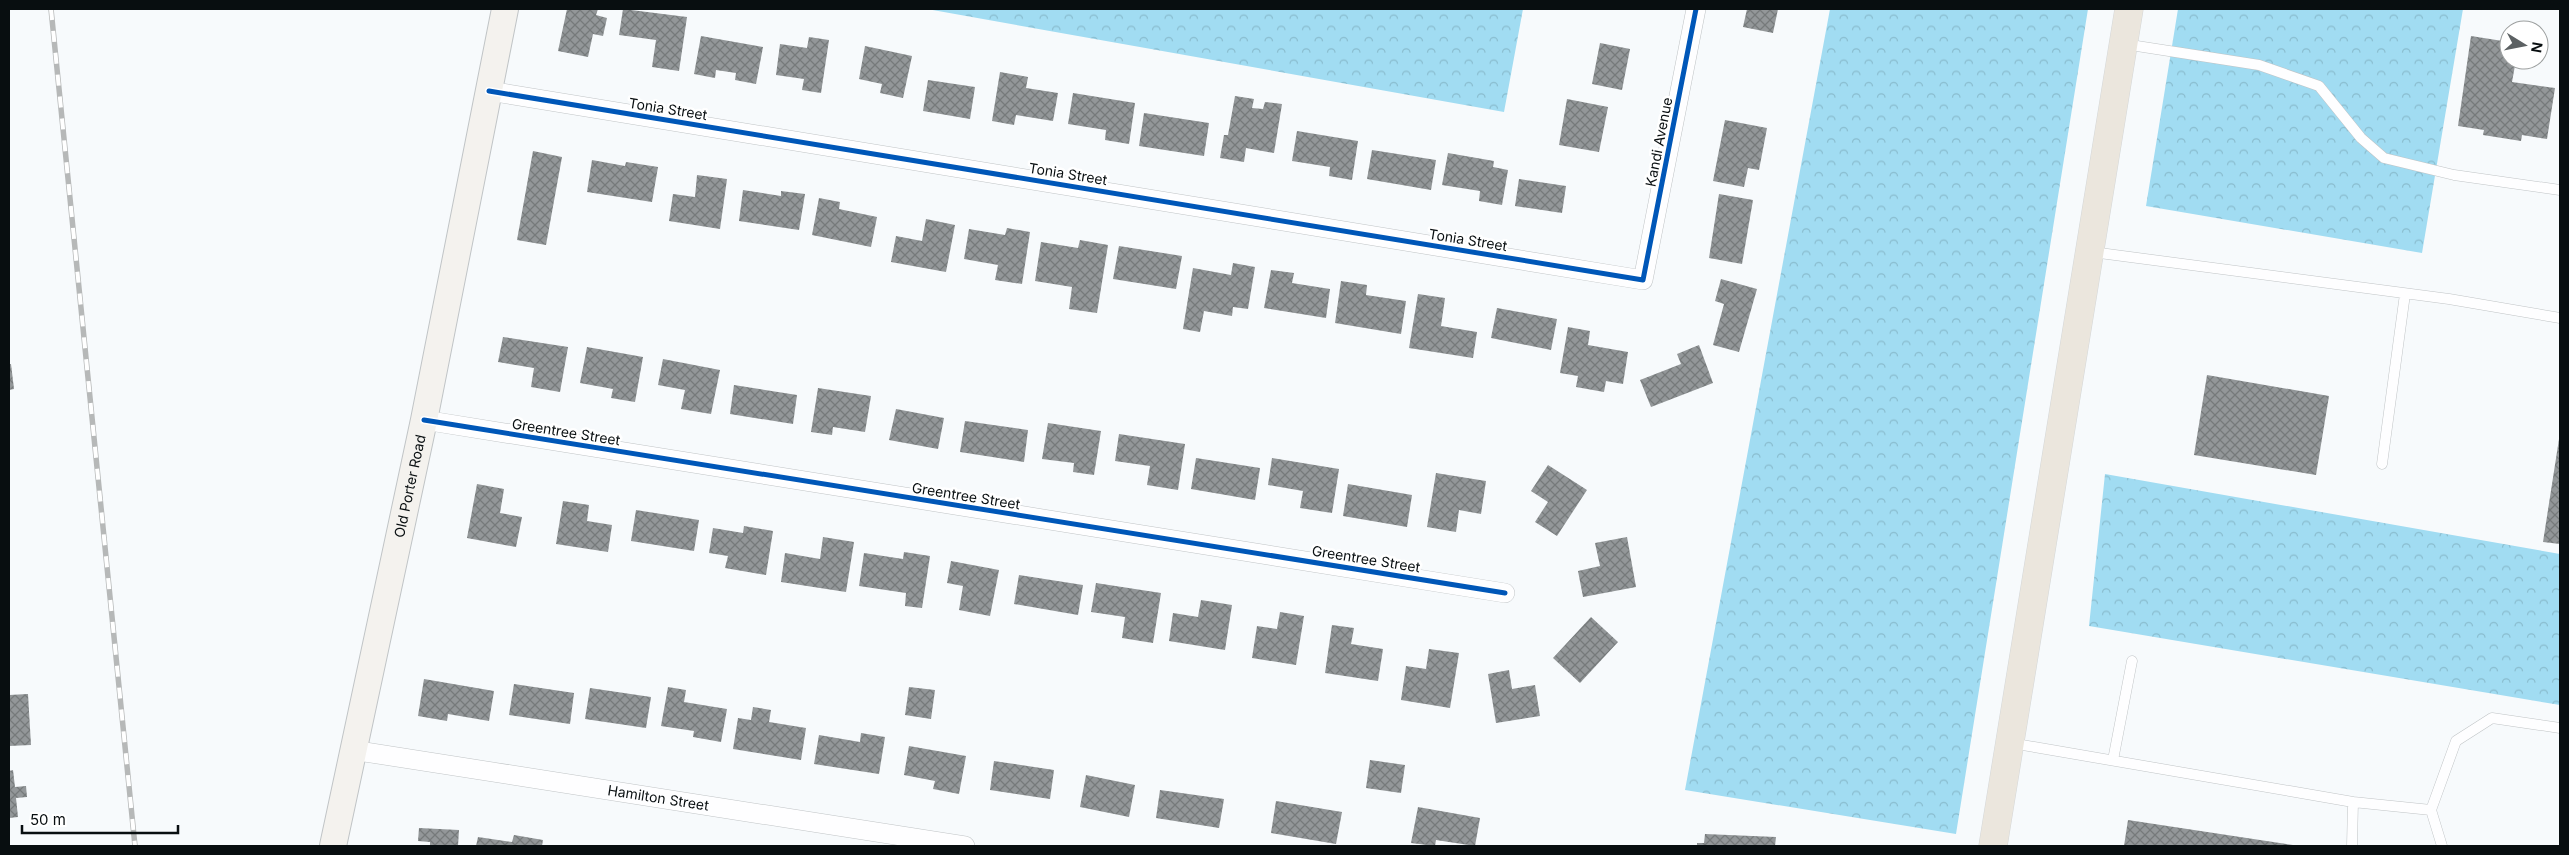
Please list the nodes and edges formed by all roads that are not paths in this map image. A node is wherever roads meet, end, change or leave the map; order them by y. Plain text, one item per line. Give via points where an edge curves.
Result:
1 (505, 9) edge
2 (1696, 9) edge
3 (2129, 9) edge
4 (2123, 44) junction
5 (489, 90) junction
6 (2560, 190) edge
7 (2091, 252) junction
8 (1643, 280) joint
9 (2405, 294) junction
10 (2560, 318) edge
11 (424, 420) junction
12 (2382, 464) dead end
13 (1505, 593) dead end
14 (2132, 661) dead end
15 (2560, 728) edge
16 (2010, 743) junction
17 (352, 750) junction
18 (2113, 760) junction
19 (2353, 802) junction
20 (2431, 810) junction
21 (333, 846) edge
22 (965, 846) edge
23 (1993, 846) edge
24 (2352, 846) edge
25 (2442, 846) edge

1 - 5 street, Old Porter Road
2 - 8 street, Kandi Avenue
3 - 4 main road
4 - 6 lane via 2260,65 2319,86 2361,138 2384,158 2454,175
4 - 7 main road
5 - 8 street, Tonia Street
5 - 11 street, Old Porter Road
7 - 9 lane
7 - 16 main road
9 - 10 lane
9 - 12 lane
11 - 13 street, Greentree Street
11 - 17 street, Old Porter Road
14 - 18 lane
15 - 20 lane via 2492,718 2456,742
16 - 18 lane
16 - 23 main road
17 - 21 street, Old Porter Road
17 - 22 street, Hamilton Street
18 - 19 lane
19 - 20 lane
19 - 24 lane
20 - 25 lane

